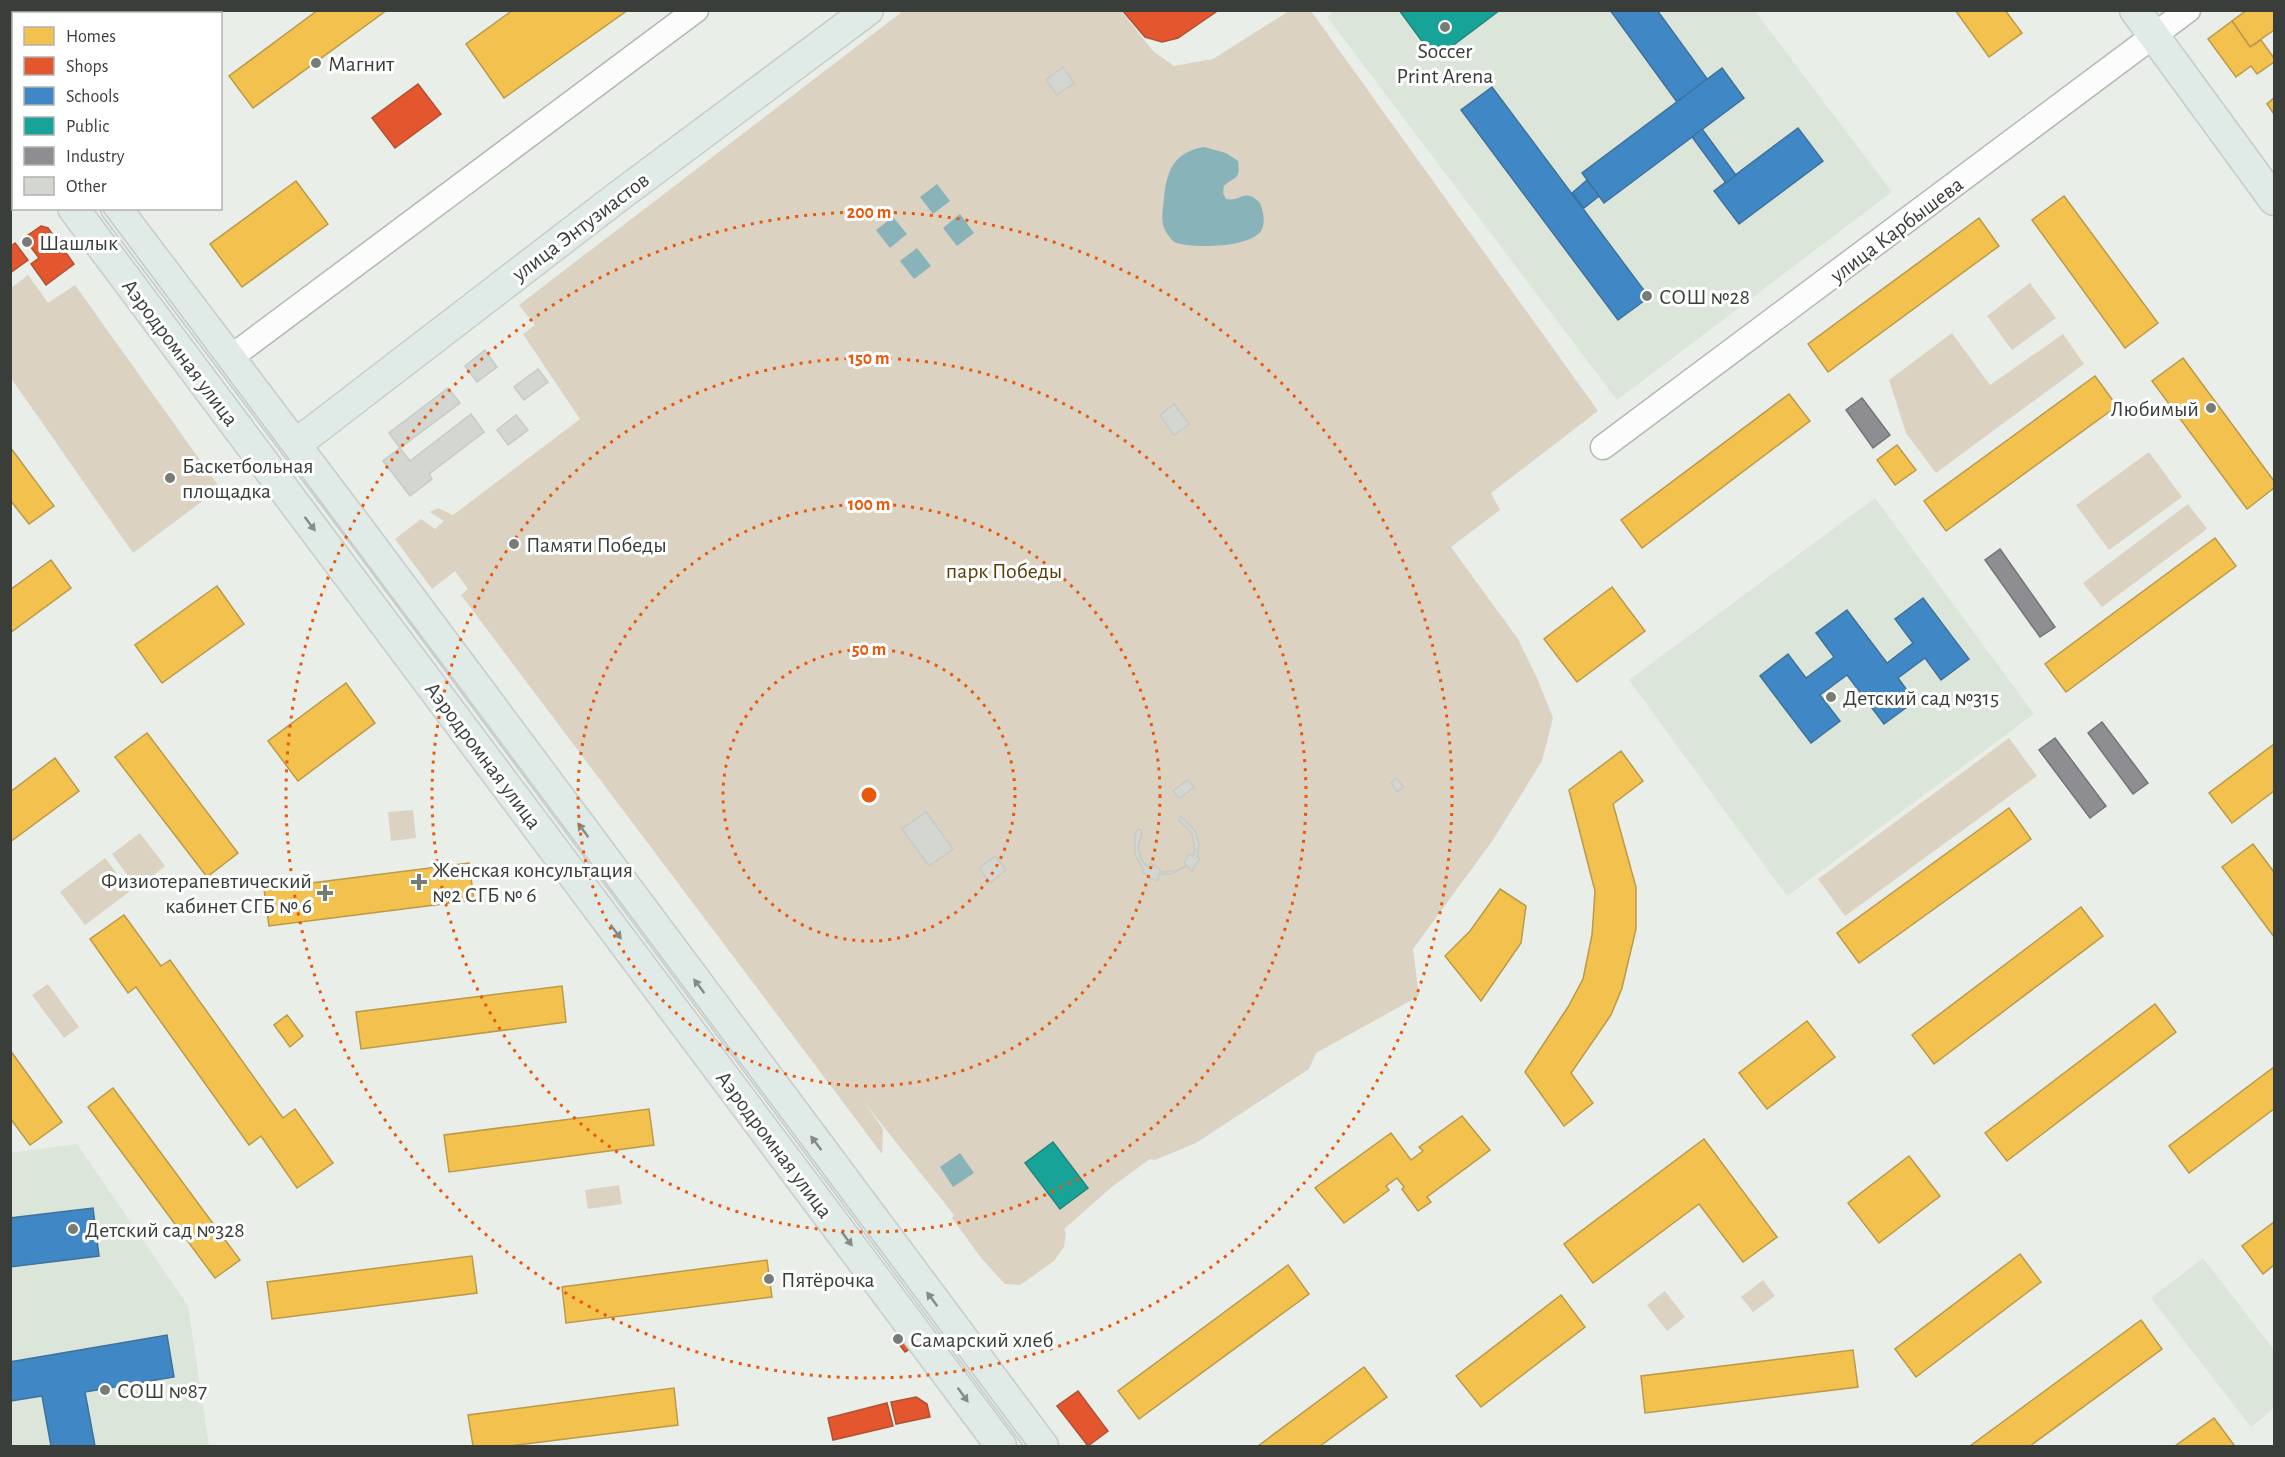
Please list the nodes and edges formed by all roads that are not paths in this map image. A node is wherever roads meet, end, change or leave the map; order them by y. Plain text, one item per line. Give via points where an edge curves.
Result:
1 (696, 10) edge
2 (868, 10) edge
3 (2135, 10) edge
4 (2188, 10) edge
5 (2154, 36) junction
6 (2274, 200) edge
7 (74, 210) edge
8 (118, 210) edge
9 (230, 357) junction
10 (295, 445) junction
11 (1603, 447) dead end
12 (1001, 1446) edge
13 (1043, 1446) edge

1 - 9 street
2 - 10 main road, улица Энтузиастов
3 - 5 main road
4 - 5 street, улица Карбышева
5 - 6 main road
5 - 11 street, улица Карбышева
7 -> 12 main road, Аэродромная улица
8 - 9 main road, Аэродромная улица
9 - 10 main road, Аэродромная улица
13 -> 10 main road, Аэродромная улица

